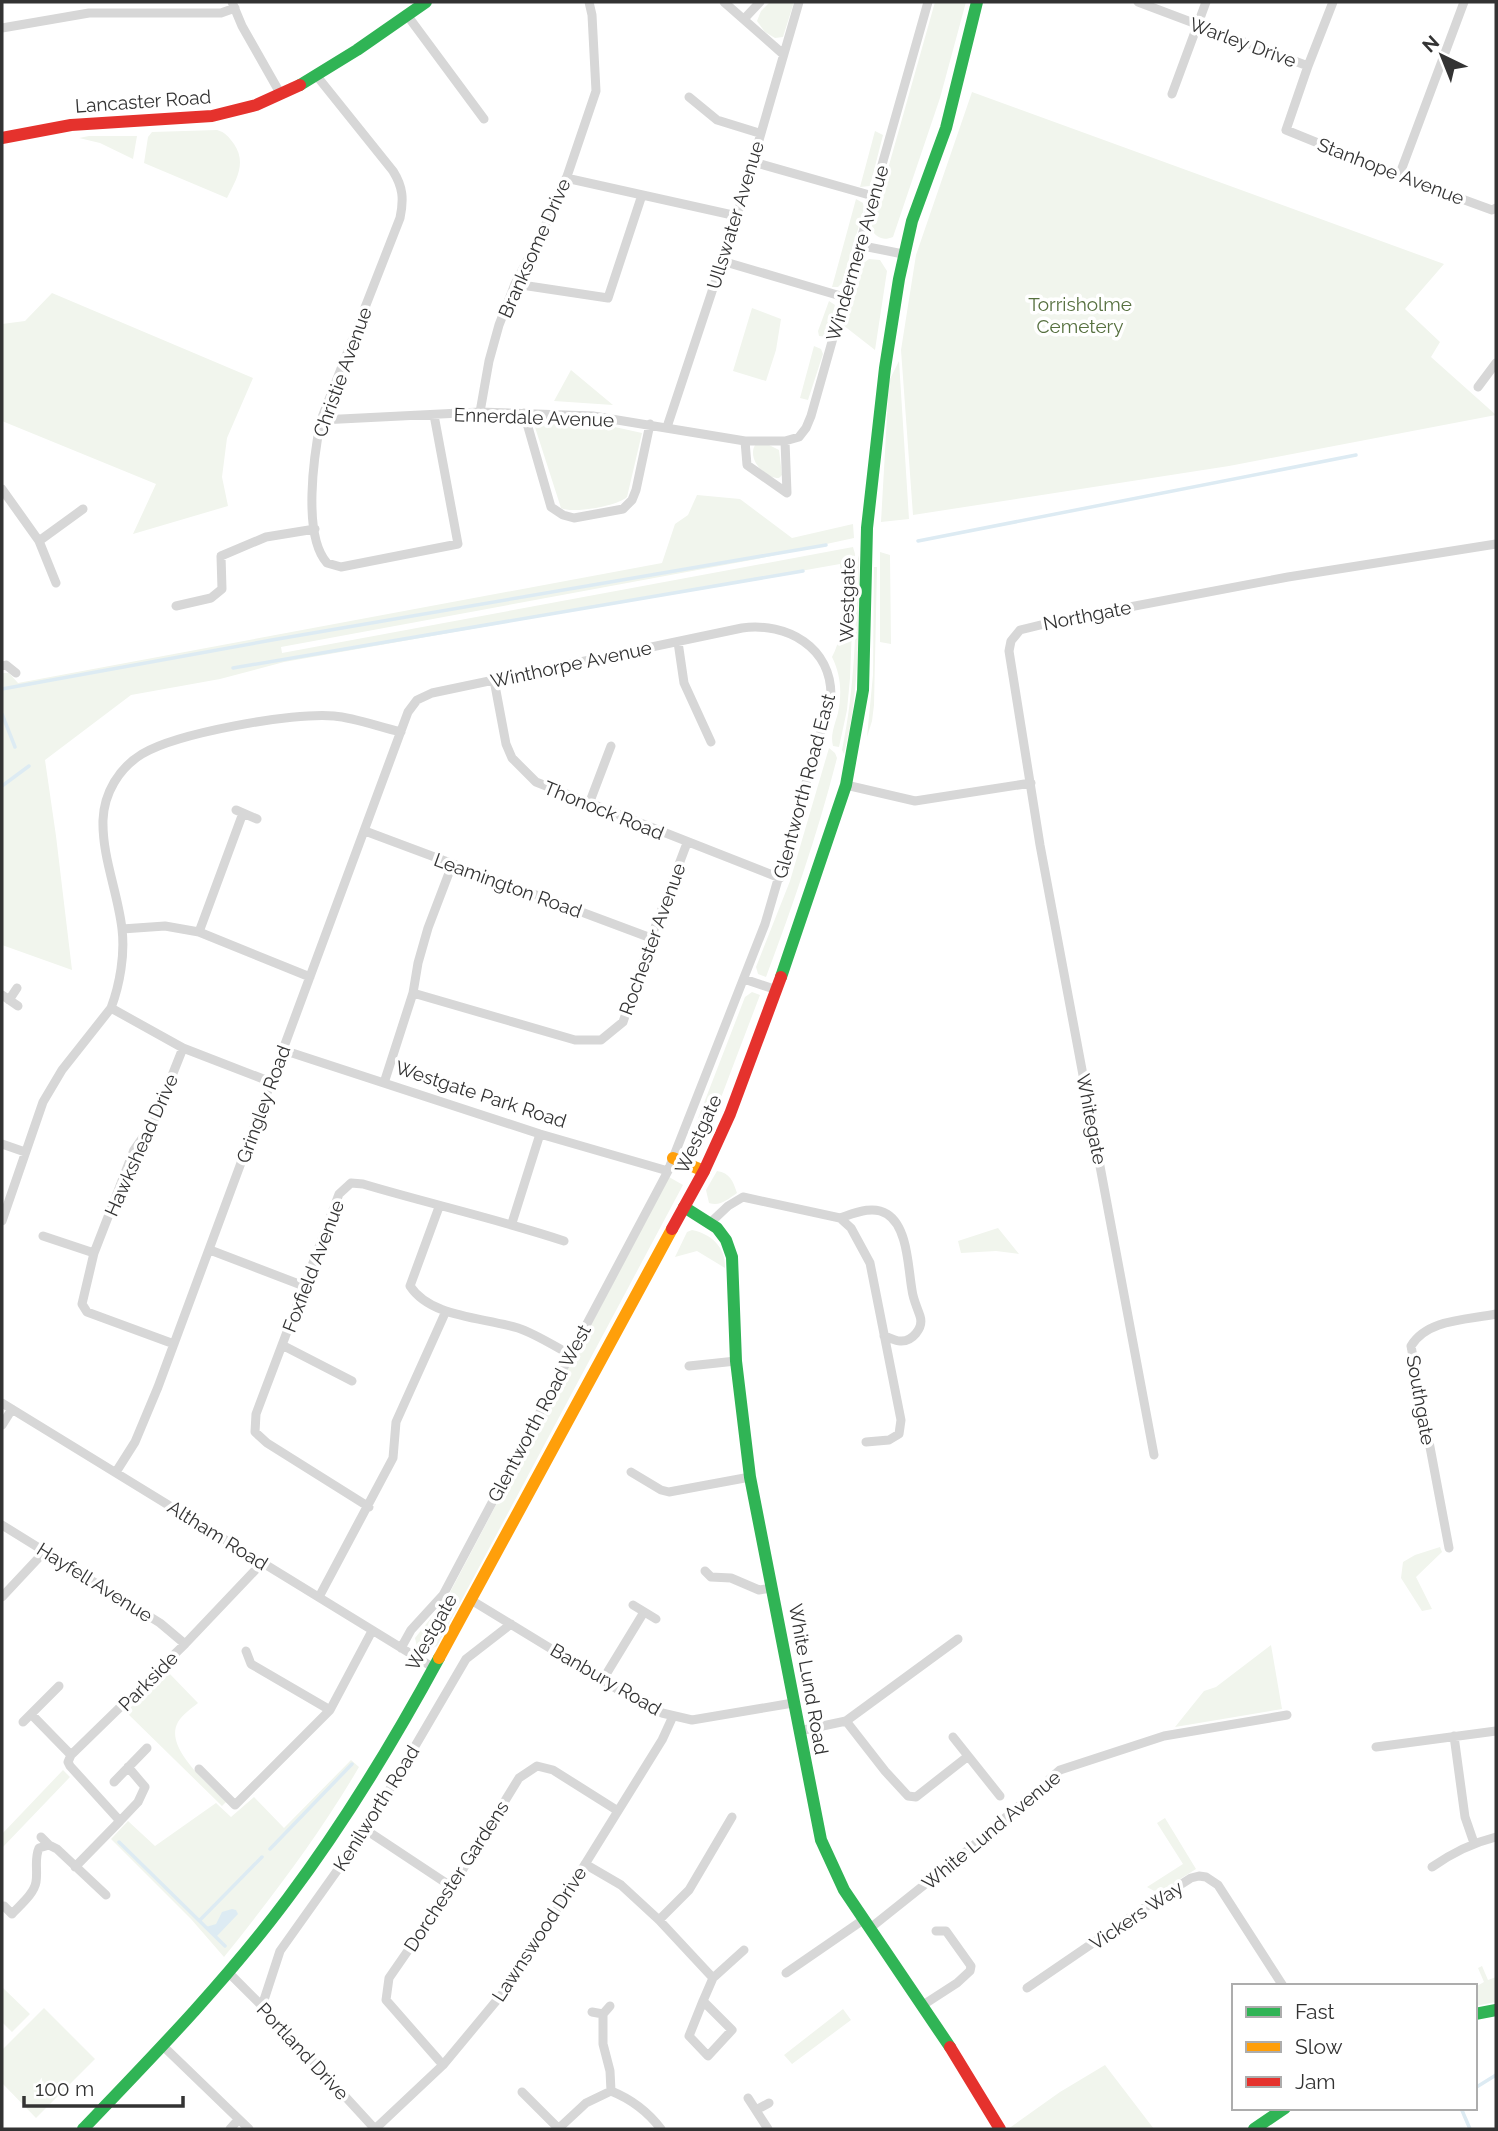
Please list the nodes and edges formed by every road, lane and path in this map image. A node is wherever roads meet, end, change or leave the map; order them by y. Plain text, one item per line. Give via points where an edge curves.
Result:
1 (426, 2) edge
2 (589, 2) edge
3 (724, 2) edge
4 (760, 2) edge
5 (799, 2) edge
6 (928, 2) edge
7 (977, 2) edge
8 (1139, 2) edge
9 (1206, 2) edge
10 (1333, 2) edge
11 (1464, 2) edge
12 (233, 5) edge
13 (407, 15) junction
14 (744, 19) junction
15 (1196, 25) junction
16 (2, 28) edge
17 (783, 54) junction
18 (1308, 66) junction
19 (316, 75) junction
20 (280, 93) junction
21 (1172, 94) dead end
22 (689, 97) dead end
23 (484, 119) dead end
24 (759, 133) junction
25 (2, 138) edge
26 (753, 163) junction
27 (1399, 176) junction
28 (566, 178) junction
29 (642, 195) junction
30 (873, 196) junction
31 (1496, 208) edge
32 (737, 216) junction
33 (858, 245) junction
34 (903, 254) junction
35 (722, 261) junction
36 (515, 284) junction
37 (844, 297) junction
38 (1496, 363) edge
39 (1478, 387) dead end
40 (480, 412) junction
41 (524, 413) junction
42 (434, 415) junction
43 (321, 420) junction
44 (650, 424) junction
45 (667, 427) junction
46 (745, 441) junction
47 (785, 441) junction
48 (2, 489) edge
49 (83, 509) dead end
50 (315, 529) junction
51 (39, 541) junction
52 (1496, 544) edge
53 (56, 583) dead end
54 (176, 606) dead end
55 (761, 626) joint
56 (678, 642) junction
57 (2, 666) edge
58 (16, 673) dead end
59 (495, 680) junction
60 (401, 732) junction
61 (712, 742) dead end
62 (611, 747) dead end
63 (1031, 783) junction
64 (846, 785) junction
65 (589, 804) junction
66 (257, 818) dead end
67 (365, 831) junction
68 (687, 843) junction
69 (452, 865) junction
70 (780, 878) junction
71 (122, 929) junction
72 (199, 932) junction
73 (651, 938) junction
74 (310, 977) junction
75 (744, 979) junction
76 (17, 988) dead end
77 (776, 990) junction
78 (413, 993) junction
79 (5, 998) edge
80 (18, 1006) dead end
81 (111, 1008) junction
82 (183, 1048) junction
83 (283, 1050) junction
84 (271, 1082) junction
85 (384, 1083) junction
86 (540, 1134) junction
87 (2, 1144) edge
88 (25, 1152) junction
89 (673, 1158) junction
90 (668, 1171) junction
91 (704, 1171) junction
92 (439, 1207) junction
93 (684, 1207) junction
94 (840, 1218) junction
95 (2, 1221) edge
96 (512, 1223) junction
97 (710, 1223) junction
98 (43, 1236) dead end
99 (564, 1241) dead end
100 (210, 1250) junction
101 (94, 1253) junction
102 (304, 1286) junction
103 (446, 1311) junction
104 (1496, 1314) edge
105 (884, 1336) junction
106 (174, 1344) junction
107 (282, 1345) junction
108 (571, 1355) junction
109 (736, 1361) junction
110 (689, 1366) dead end
111 (352, 1381) dead end
112 (2, 1403) edge
113 (12, 1409) junction
114 (2, 1425) edge
115 (866, 1442) dead end
116 (1154, 1455) dead end
117 (116, 1472) junction
118 (631, 1472) dead end
119 (750, 1477) junction
120 (369, 1507) junction
121 (2, 1525) edge
122 (1448, 1548) dead end
123 (45, 1551) junction
124 (262, 1563) junction
125 (706, 1577) dead end
126 (772, 1588) junction
127 (2, 1597) edge
128 (319, 1597) junction
129 (471, 1600) junction
130 (633, 1605) dead end
131 (644, 1612) junction
132 (656, 1619) dead end
133 (511, 1624) junction
134 (372, 1631) junction
135 (958, 1639) dead end
136 (185, 1644) junction
137 (401, 1648) junction
138 (246, 1651) dead end
139 (434, 1668) junction
140 (602, 1681) junction
141 (58, 1686) dead end
142 (793, 1703) junction
143 (330, 1710) junction
144 (31, 1714) junction
145 (1287, 1715) dead end
146 (673, 1716) junction
147 (846, 1721) junction
148 (23, 1722) dead end
149 (799, 1731) junction
150 (1496, 1731) edge
151 (953, 1737) dead end
152 (1454, 1737) junction
153 (1376, 1746) dead end
154 (147, 1748) dead end
155 (71, 1755) junction
156 (967, 1756) junction
157 (128, 1767) junction
158 (199, 1769) dead end
159 (114, 1782) dead end
160 (1000, 1796) dead end
161 (618, 1811) junction
162 (732, 1817) dead end
163 (120, 1821) junction
164 (366, 1830) junction
165 (41, 1837) dead end
166 (1496, 1837) edge
167 (1474, 1843) junction
168 (49, 1845) junction
169 (585, 1864) junction
170 (75, 1867) junction
171 (1432, 1867) dead end
172 (452, 1887) junction
173 (106, 1895) dead end
174 (4, 1906) dead end
175 (659, 1920) junction
176 (866, 1925) junction
177 (936, 1931) dead end
178 (744, 1950) dead end
179 (229, 1973) junction
180 (785, 1974) dead end
181 (712, 1978) junction
182 (1282, 1984) edge
183 (1027, 1988) dead end
184 (703, 2001) junction
185 (923, 2005) junction
186 (262, 2006) junction
187 (610, 2006) dead end
188 (1496, 2010) edge
189 (592, 2012) dead end
190 (603, 2014) junction
191 (1477, 2014) edge
192 (163, 2046) junction
193 (443, 2065) junction
194 (519, 2090) dead end
195 (611, 2091) junction
196 (748, 2098) dead end
197 (769, 2103) dead end
198 (755, 2110) junction
199 (1282, 2110) edge
200 (239, 2120) junction
201 (83, 2129) edge
202 (230, 2129) edge
203 (249, 2129) edge
204 (375, 2129) edge
205 (558, 2129) edge
206 (661, 2129) edge
207 (768, 2129) edge
208 (1000, 2129) edge
209 (1254, 2129) edge

1 - 13 street, Lancaster Road
2 - 28 street, Branksome Drive via 596,91
3 - 14 street
4 - 14 street
5 - 17 street, Ullswater Avenue
6 - 30 street, Windermere Avenue
7 - 34 street, Westgate via 946,128
8 - 15 street, Warley Drive
9 - 15 street
10 - 18 street
11 - 27 street
12 - 16 street via 221,13 89,13
12 - 20 street
13 - 19 street, Lancaster Road
13 - 23 street
14 - 17 street
15 - 18 street, Warley Drive
15 - 21 street
17 - 24 street, Ullswater Avenue
18 - 27 street, Stanhope Avenue via 1286,130
19 - 20 street, Lancaster Road
19 - 43 street, Christie Avenue via 393,171 403,194 400,218
20 - 25 street, Lancaster Road via 210,117 79,124
22 - 24 street via 717,120
24 - 26 street, Ullswater Avenue
26 - 30 street
26 - 32 street, Ullswater Avenue
27 - 31 street, Stanhope Avenue
28 - 29 street
28 - 36 street, Branksome Drive
29 - 32 street
29 - 36 street via 608,298
30 - 33 street, Windermere Avenue
32 - 35 street, Ullswater Avenue
33 - 34 street
33 - 37 street, Windermere Avenue
34 - 64 street, Westgate via 867,528 863,690
35 - 37 street
35 - 45 street, Ullswater Avenue
36 - 40 street, Branksome Drive via 489,360
37 - 47 street, Windermere Avenue via 806,428 799,437
38 - 39 street
40 - 41 street, Ennerdale Avenue
40 - 42 street, Ennerdale Avenue
41 - 44 street, Ennerdale Avenue
41 - 44 street via 551,507 574,518 623,509 632,500
42 - 43 street, Ennerdale Avenue
42 - 50 street, Christie Avenue via 458,544 334,567 322,558
43 - 50 street, Christie Avenue via 312,485
44 - 45 street, Ennerdale Avenue
45 - 46 street, Ennerdale Avenue
46 - 47 street, Ennerdale Avenue
46 - 47 street via 747,466 787,493
48 - 51 street
49 - 51 street
50 - 54 street via 266,537 220,556 222,589 211,597
51 - 53 street
52 - 63 street, Northgate via 1288,577 1020,630 1009,651
55 - 56 street, Winthorpe Avenue
55 - 70 street, Glentworth Road East via 801,639 822,661 831,686 828,712
56 - 59 street, Winthorpe Avenue
56 - 61 street via 684,683
57 - 58 street
59 - 60 street, Winthorpe Avenue via 416,700
59 - 65 street, Thonock Road via 512,758 536,782
60 - 67 street, Gringley Road
60 - 71 street via 334,716 304,717 227,727 143,753 115,780 103,818
62 - 65 street
63 - 64 street via 915,800
63 - 116 street, Whitegate
64 - 77 street, Westgate
65 - 68 street, Thonock Road
66 - 72 street via 240,812
67 - 69 street, Leamington Road
67 - 74 street, Gringley Road
68 - 70 street, Thonock Road
68 - 73 street, Rochester Avenue
69 - 73 street, Leamington Road
69 - 78 street via 428,928
70 - 75 street, Glentworth Road East
71 - 72 street via 165,926
71 - 81 street
72 - 74 street
73 - 78 street, Rochester Avenue via 623,1022 601,1040 576,1040
74 - 83 street, Gringley Road
75 - 77 street
75 - 89 street, Glentworth Road East
76 - 79 street
77 - 91 street, Westgate
78 - 85 street
79 - 80 street
81 - 82 street
81 - 88 street via 52,1084
82 - 84 street
82 - 101 street, Hawkshead Drive via 154,1121 134,1150
83 - 84 street, Gringley Road
83 - 85 street, Westgate Park Road
84 - 100 street, Gringley Road
85 - 86 street, Westgate Park Road
86 - 90 street, Westgate Park Road
86 - 96 street
87 - 88 street
88 - 95 street
89 - 90 street, Glentworth Road East
89 - 91 street
90 - 108 street, Glentworth Road West
91 - 93 street, Westgate
92 - 96 street, Foxfield Avenue
92 - 102 street, Foxfield Avenue via 351,1184 339,1195
92 - 103 street via 410,1286 418,1298
93 - 97 street, White Lund Road
93 - 129 street, Westgate
94 - 97 street via 743,1197
94 - 105 street via 851,1228 870,1263
94 - 105 street via 869,1209 887,1213 899,1227 922,1318 911,1339
96 - 99 street, Foxfield Avenue
97 - 109 street, White Lund Road via 726,1240 732,1257
98 - 101 street
100 - 102 street
100 - 106 street, Gringley Road
101 - 106 street, Hawkshead Drive via 83,1294 87,1312
102 - 107 street, Foxfield Avenue
103 - 108 street via 519,1328
103 - 120 street via 396,1422 393,1458
104 - 122 street, Southgate via 1430,1327 1411,1346
105 - 115 street via 901,1420 899,1434
106 - 117 street, Gringley Road via 139,1434
107 - 111 street
107 - 120 street, Foxfield Avenue via 256,1413 255,1432
108 - 137 street, Glentworth Road West via 443,1595
109 - 110 street
109 - 119 street, White Lund Road
112 - 113 street, Altham Road
113 - 114 street
113 - 117 street, Altham Road
117 - 124 street, Altham Road
118 - 119 street via 669,1492
119 - 126 street, White Lund Road
120 - 128 street
121 - 123 street, Hayfell Avenue
123 - 127 street
123 - 136 street, Hayfell Avenue via 160,1623
124 - 128 street, Altham Road
124 - 136 street, Parkside
125 - 126 street via 731,1578 759,1590
126 - 142 street, White Lund Road
128 - 134 street, Altham Road
129 - 133 street, Banbury Road
129 - 139 street, Westgate
130 - 131 street
131 - 132 street
131 - 140 street
133 - 140 street, Banbury Road
133 - 164 street, Kenilworth Road via 466,1660
134 - 137 street, Altham Road
134 - 143 street
135 - 147 street
136 - 155 street, Parkside
137 - 139 street, Altham Road
138 - 143 street via 251,1664
139 - 179 street, Westgate via 315,1862
140 - 146 street, Banbury Road
141 - 144 street
142 - 146 street, Banbury Road via 692,1720
142 - 149 street, White Lund Road
143 - 158 street via 235,1805
144 - 148 street
144 - 155 street
145 - 176 street, White Lund Avenue via 1164,1736 1060,1770 973,1846
146 - 161 street, Lawnswood Drive
147 - 149 street
147 - 156 street via 908,1796 916,1797
149 - 176 street, White Lund Road via 821,1840
150 - 152 street
151 - 156 street
152 - 153 street
152 - 167 street via 1465,1816
154 - 157 street
155 - 163 street via 70,1766
156 - 160 street
157 - 159 street
157 - 163 street via 145,1787
161 - 169 street, Lawnswood Drive
161 - 172 street, Dorchester Gardens via 553,1770 537,1766 519,1778
162 - 175 street via 689,1890
163 - 170 street
164 - 172 street
164 - 186 street, Kenilworth Road via 280,1951
165 - 168 street
166 - 167 street
167 - 171 street
168 - 170 street
168 - 174 street via 39,1848 34,1890 15,1917
169 - 175 street via 621,1885
169 - 193 street, Lawnswood Drive via 512,1982
170 - 173 street
172 - 193 street, Dorchester Gardens via 389,1978 386,2000
175 - 181 street
176 - 180 street, White Lund Avenue
176 - 185 street, White Lund Road
177 - 185 street via 946,1931 971,1966 957,1983
178 - 181 street
179 - 186 street, Portland Drive
179 - 192 street, Westgate
181 - 184 street
182 - 183 street, Vickers Way via 1218,1885 1199,1876 1150,1903
184 - 184 street via 732,2030 708,2056 689,2036
185 - 208 street, White Lund Road
186 - 204 street, Portland Drive
187 - 190 street
188 - 191 street
189 - 190 street
190 - 195 street
192 - 200 street
192 - 201 street, Westgate
193 - 204 street, Lawnswood Drive
194 - 205 street
195 - 205 street via 586,2103
195 - 206 street via 642,2109
196 - 198 street
197 - 198 street
198 - 207 street
199 - 209 street
200 - 202 street
200 - 203 street

